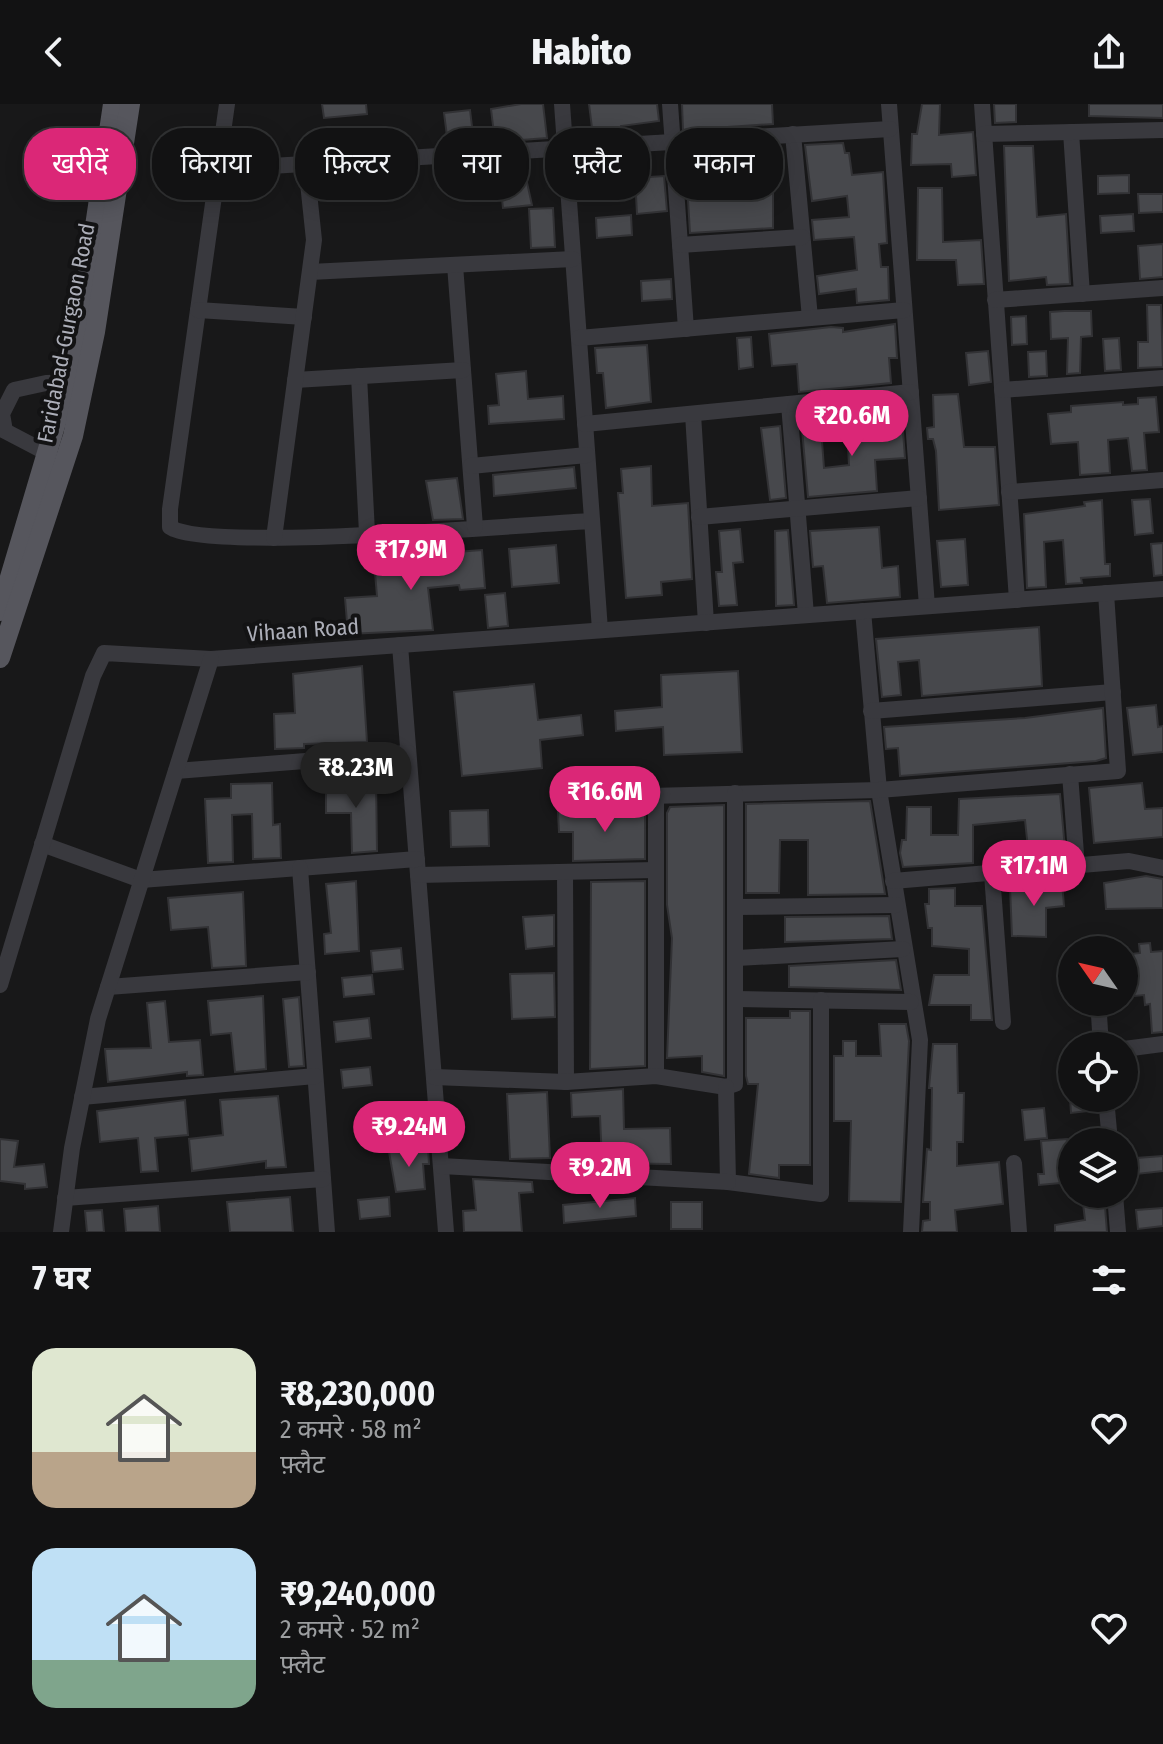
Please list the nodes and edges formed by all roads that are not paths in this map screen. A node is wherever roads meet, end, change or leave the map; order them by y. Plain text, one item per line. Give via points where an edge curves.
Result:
1 (113, 104) edge
2 (130, 104) edge
3 (227, 104) edge
4 (562, 104) edge
5 (670, 104) edge
6 (889, 104) edge
7 (982, 104) edge
8 (224, 128) edge
9 (564, 128) edge
10 (672, 128) edge
11 (890, 129) junction
12 (1163, 130) edge
13 (1071, 132) junction
14 (793, 134) junction
15 (984, 134) junction
16 (783, 135) edge
17 (545, 149) edge
18 (418, 157) edge
19 (214, 200) edge
20 (310, 200) edge
21 (569, 200) edge
22 (677, 200) edge
23 (802, 237) junction
24 (680, 245) junction
25 (573, 259) junction
26 (455, 265) junction
27 (310, 272) junction
28 (1163, 288) edge
29 (1082, 294) junction
30 (995, 300) junction
31 (198, 310) junction
32 (904, 310) junction
33 (304, 317) junction
34 (810, 318) junction
35 (686, 329) junction
36 (579, 338) junction
37 (463, 370) junction
38 (359, 376) junction
39 (1163, 378) edge
40 (295, 380) junction
41 (77, 382) junction
42 (1002, 390) junction
43 (911, 392) junction
44 (789, 404) junction
45 (693, 414) junction
46 (585, 424) junction
47 (49, 454) junction
48 (587, 455) junction
49 (471, 466) junction
50 (1163, 480) edge
51 (1009, 492) junction
52 (919, 498) junction
53 (797, 508) junction
54 (699, 517) junction
55 (592, 521) junction
56 (475, 527) junction
57 (367, 533) junction
58 (274, 538) junction
59 (1163, 589) edge
60 (1106, 593) junction
61 (1017, 600) junction
62 (927, 606) junction
63 (0, 611) edge
64 (863, 611) junction
65 (806, 615) junction
66 (706, 623) junction
67 (600, 630) junction
68 (400, 645) junction
69 (0, 658) edge
70 (211, 659) junction
71 (1113, 692) junction
72 (871, 711) junction
73 (408, 753) junction
74 (176, 771) junction
75 (1070, 774) junction
76 (879, 790) junction
77 (735, 793) junction
78 (656, 795) junction
79 (575, 798) dead end
80 (42, 844) junction
81 (418, 867) junction
82 (1077, 867) junction
83 (300, 868) junction
84 (1163, 868) edge
85 (656, 870) junction
86 (565, 873) junction
87 (992, 874) junction
88 (141, 880) junction
89 (893, 881) junction
90 (896, 905) junction
91 (736, 907) junction
92 (903, 949) junction
93 (737, 958) junction
94 (308, 972) junction
95 (0, 985) edge
96 (108, 987) junction
97 (737, 999) junction
98 (821, 1000) junction
99 (911, 1002) junction
100 (1003, 1022) dead end
101 (1163, 1044) edge
102 (1138, 1047) edge
103 (315, 1076) junction
104 (656, 1076) junction
105 (434, 1077) junction
106 (566, 1082) junction
107 (726, 1087) junction
108 (82, 1097) junction
109 (1014, 1163) dead end
110 (441, 1166) junction
111 (323, 1179) junction
112 (728, 1182) junction
113 (65, 1198) junction
114 (1116, 1208) edge
115 (61, 1232) edge
116 (327, 1232) edge
117 (446, 1232) edge
118 (911, 1232) edge
119 (1019, 1232) edge
120 (1118, 1232) edge

1 - 41 main road, Faridabad-Gurgaon Road via 76,355
2 - 41 main road, Faridabad-Gurgaon Road
3 - 8 street
4 - 9 street
5 - 10 street
6 - 11 street
7 - 15 street
11 - 14 street
11 - 32 street
12 - 13 street
13 - 15 street
13 - 29 street
14 - 16 street
14 - 23 street
15 - 30 street
17 - 18 street
19 - 31 street
20 - 27 street via 314,240
21 - 25 street
22 - 24 street
23 - 24 street
23 - 34 street
24 - 35 street
25 - 26 street
25 - 36 street
26 - 27 street
26 - 37 street
27 - 33 street
28 - 29 street
29 - 30 street
30 - 42 street
31 - 33 street
31 - 58 street via 170,527 186,535
32 - 34 street
32 - 43 street
33 - 40 street
34 - 35 street
35 - 36 street
36 - 46 street
37 - 38 street
37 - 49 street
38 - 40 street
38 - 57 street
39 - 42 street
40 - 58 street
41 - 47 main road, Faridabad-Gurgaon Road
41 - 47 street via 14,390 2,414 5,431
41 - 69 main road, Faridabad-Gurgaon Road via 73,436
42 - 51 street
43 - 44 street
43 - 52 street
44 - 45 street
44 - 53 street
45 - 46 street
45 - 54 street
46 - 48 street
47 - 63 main road, Faridabad-Gurgaon Road
48 - 49 street
48 - 55 street
49 - 56 street
50 - 51 street
51 - 61 street
52 - 53 street
52 - 62 street
53 - 54 street
53 - 65 street
54 - 66 street
55 - 56 street
55 - 67 street
56 - 57 street
57 - 58 street
59 - 60 street, Vihaan Road
60 - 61 street, Vihaan Road
60 - 71 street
61 - 62 street, Vihaan Road
62 - 64 street, Vihaan Road
64 - 65 street, Vihaan Road
64 - 72 street
65 - 66 street, Vihaan Road
66 - 67 street, Vihaan Road
67 - 68 street, Vihaan Road
68 - 70 street, Vihaan Road
68 - 73 street
70 - 74 street
70 - 80 street, Vihaan Road via 104,653
71 - 72 street
71 - 75 street via 1118,771
72 - 76 street
73 - 74 street
73 - 81 street
74 - 88 street
75 - 76 street
75 - 82 street
76 - 77 street
76 - 89 street
77 - 78 street
77 - 91 street
78 - 79 street
78 - 85 street
80 - 88 street
80 - 95 street
81 - 83 street
81 - 86 street
81 - 105 street
82 - 84 street via 1129,861
82 - 87 street
83 - 88 street
83 - 94 street
85 - 86 street
85 - 104 street
86 - 106 street
87 - 89 street
87 - 100 street
88 - 96 street
89 - 90 street
90 - 91 street
90 - 92 street
91 - 93 street
92 - 93 street
92 - 99 street
93 - 97 street
94 - 96 street
94 - 103 street
96 - 108 street
97 - 98 street
97 - 107 street via 736,1079
98 - 99 street
98 - 112 street via 821,1194
99 - 118 street via 920,1040
101 - 102 street
103 - 108 street
103 - 111 street
104 - 106 street
104 - 107 street
105 - 106 street
105 - 110 street
107 - 112 street
108 - 113 street
109 - 119 street
110 - 112 street
110 - 117 street
111 - 113 street
111 - 116 street
113 - 115 street
114 - 120 street

